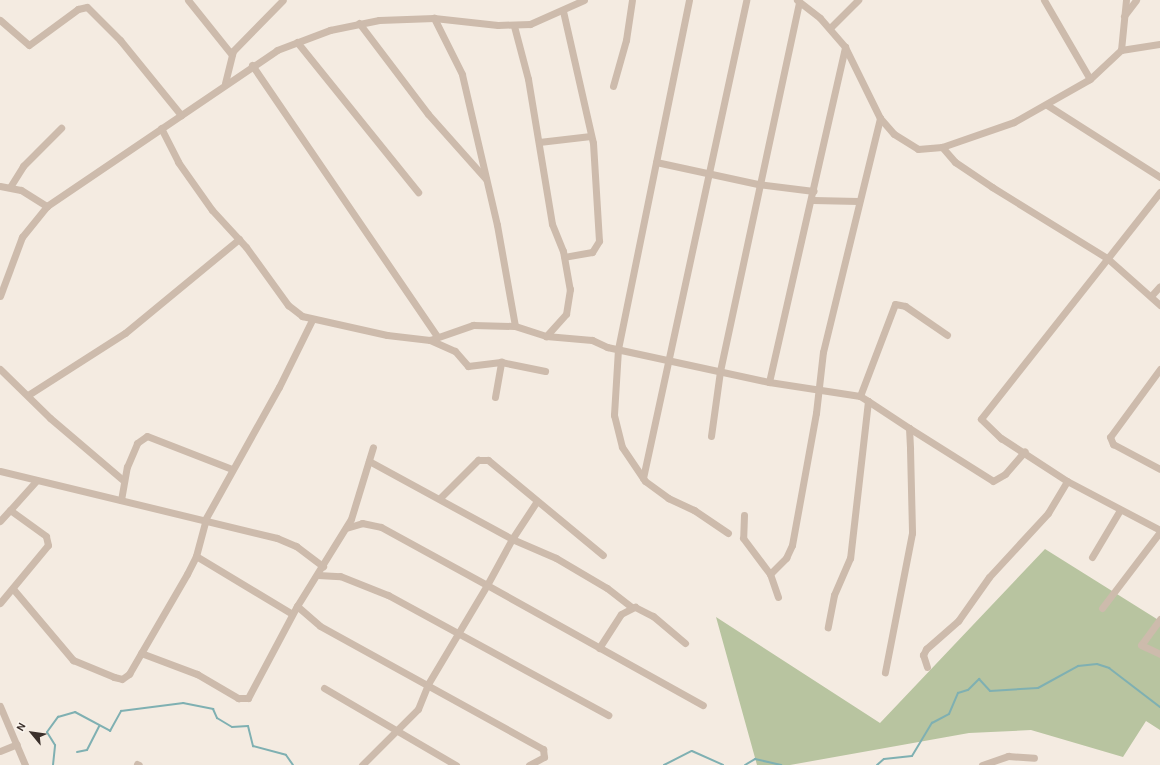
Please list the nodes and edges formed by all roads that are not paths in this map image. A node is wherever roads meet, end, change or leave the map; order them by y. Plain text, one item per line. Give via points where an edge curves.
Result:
1 (188, 0) edge
2 (632, 0) edge
3 (689, 0) edge
4 (746, 0) edge
5 (858, 0) edge
6 (1044, 0) edge
7 (1126, 0) edge
8 (1136, 0) edge
9 (280, 1) edge
10 (582, 1) edge
11 (798, 1) edge
12 (563, 11) junction
13 (1124, 16) junction
14 (434, 18) junction
15 (0, 20) edge
16 (359, 23) junction
17 (514, 26) junction
18 (830, 28) junction
19 (297, 42) junction
20 (1160, 44) edge
21 (845, 47) junction
22 (1121, 50) junction
23 (232, 55) junction
24 (252, 65) junction
25 (1090, 79) junction
26 (225, 83) junction
27 (613, 86) dead end
28 (1047, 105) junction
29 (181, 115) junction
30 (880, 118) junction
31 (61, 128) dead end
32 (161, 128) junction
33 (591, 136) junction
34 (539, 142) junction
35 (942, 147) junction
36 (656, 162) junction
37 (708, 173) junction
38 (1160, 177) edge
39 (487, 181) junction
40 (758, 184) junction
41 (0, 186) edge
42 (10, 187) junction
43 (814, 191) junction
44 (418, 192) dead end
45 (1160, 192) edge
46 (813, 200) junction
47 (858, 201) junction
48 (47, 206) junction
49 (239, 239) junction
50 (564, 257) junction
51 (1107, 258) junction
52 (1160, 286) edge
53 (0, 296) edge
54 (1151, 296) junction
55 (1160, 305) edge
56 (312, 320) junction
57 (515, 326) junction
58 (947, 335) dead end
59 (437, 336) junction
60 (546, 336) junction
61 (430, 340) junction
62 (618, 349) junction
63 (666, 358) junction
64 (501, 362) junction
65 (0, 368) edge
66 (1160, 369) edge
67 (545, 371) dead end
68 (720, 371) junction
69 (769, 382) junction
70 (816, 390) junction
71 (28, 395) junction
72 (495, 396) dead end
73 (860, 396) junction
74 (868, 402) junction
75 (909, 428) junction
76 (711, 436) dead end
77 (373, 447) dead end
78 (1026, 451) junction
79 (369, 461) junction
80 (232, 469) junction
81 (1160, 469) edge
82 (0, 471) edge
83 (643, 478) junction
84 (37, 480) junction
85 (1066, 480) junction
86 (124, 481) junction
87 (440, 498) junction
88 (121, 500) junction
89 (537, 501) junction
90 (10, 510) junction
91 (1120, 510) junction
92 (744, 515) dead end
93 (206, 518) junction
94 (0, 520) edge
95 (346, 528) junction
96 (1160, 531) edge
97 (728, 533) dead end
98 (512, 539) junction
99 (603, 555) dead end
100 (196, 556) junction
101 (1092, 557) dead end
102 (323, 566) junction
103 (770, 574) junction
104 (318, 575) junction
105 (487, 584) junction
106 (14, 590) junction
107 (778, 597) dead end
108 (0, 603) edge
109 (297, 606) junction
110 (631, 607) junction
111 (1102, 608) dead end
112 (292, 614) junction
113 (1160, 620) edge
114 (828, 627) dead end
115 (460, 636) junction
116 (685, 643) dead end
117 (599, 648) junction
118 (141, 653) junction
119 (1160, 654) edge
120 (927, 668) dead end
121 (885, 672) dead end
122 (428, 684) junction
123 (324, 688) dead end
124 (703, 705) dead end
125 (0, 706) edge
126 (608, 715) dead end
127 (400, 730) junction
128 (17, 744) junction
129 (0, 751) edge
130 (1034, 758) dead end
131 (25, 765) edge
132 (362, 765) edge
133 (456, 765) edge
134 (529, 765) edge
135 (982, 765) edge

1 - 23 street
2 - 27 street via 626,40
3 - 36 street
4 - 37 street
5 - 18 street
6 - 25 street
7 - 13 street
8 - 13 street
9 - 23 street
10 - 12 street
11 - 18 street
11 - 40 street
12 - 17 street via 541,22
12 - 33 street
13 - 22 street
14 - 16 street
14 - 17 street
14 - 39 street via 462,74
15 - 29 street via 29,45 78,9 87,7 120,40
16 - 19 street
16 - 39 street via 428,114
17 - 34 street
18 - 21 street
19 - 24 street
19 - 44 street
20 - 22 street
21 - 30 street
21 - 43 street
22 - 25 street
23 - 26 street
24 - 26 street
24 - 59 street via 392,266
25 - 28 street
26 - 29 street
28 - 35 street via 989,133
28 - 38 street
29 - 32 street
30 - 35 street via 907,144 918,149
30 - 47 street
31 - 42 street via 24,166
32 - 48 street
32 - 49 street via 190,180
33 - 34 street
33 - 50 street via 598,178 598,246 592,252
34 - 50 street via 552,224
35 - 51 street via 955,162 986,183
36 - 37 street
36 - 62 street
37 - 40 street
37 - 63 street
39 - 57 street
40 - 43 street
40 - 68 street
41 - 42 street
42 - 48 street
43 - 46 street
45 - 51 street
46 - 47 street
46 - 69 street
47 - 70 street
48 - 53 street via 22,237
49 - 56 street via 288,304
49 - 71 street via 125,333
50 - 60 street via 569,301 560,323
51 - 54 street
51 - 78 street via 983,413 981,419 986,426
52 - 54 street
54 - 55 street
56 - 61 street
56 - 80 street via 279,388
57 - 59 street via 473,325
57 - 60 street
58 - 73 street via 905,306 895,304
59 - 61 street
60 - 62 street via 592,340
61 - 64 street via 455,351 468,366
62 - 63 street
62 - 83 street via 614,391 617,431 630,463
63 - 68 street
63 - 83 street
64 - 67 street
64 - 72 street
65 - 71 street
66 - 81 street via 1110,437 1113,444
68 - 69 street
68 - 76 street
69 - 70 street
70 - 73 street
70 - 103 street via 816,413 792,545 786,558
71 - 86 street
73 - 74 street
74 - 75 street
74 - 114 street via 850,558 834,595
75 - 78 street via 993,481 1005,474
75 - 121 street via 912,533
77 - 79 street
78 - 85 street
79 - 87 street
79 - 95 street via 355,511
80 - 86 street via 147,436 137,443
80 - 93 street
82 - 84 street
83 - 97 street via 668,498 694,510
84 - 88 street
84 - 90 street
85 - 91 street
85 - 120 street via 1048,513 989,577 958,621 924,652
86 - 88 street
87 - 89 street via 483,458
87 - 98 street
88 - 93 street
89 - 98 street
89 - 99 street
90 - 94 street
90 - 106 street via 49,540
91 - 96 street
91 - 101 street
92 - 103 street via 743,538
93 - 100 street
93 - 102 street via 286,541
95 - 102 street
95 - 105 street via 362,523 381,527
96 - 111 street
98 - 105 street
98 - 110 street via 556,558 607,588
100 - 112 street
100 - 118 street
102 - 104 street
103 - 107 street
104 - 109 street
104 - 115 street via 340,576 388,594
105 - 115 street
105 - 117 street
106 - 108 street
106 - 118 street via 73,660 122,679
109 - 112 street
109 - 122 street via 320,626
110 - 116 street via 653,616
110 - 117 street via 621,614
112 - 118 street via 248,698 243,700 197,674
113 - 119 street via 1140,645
115 - 122 street
115 - 126 street
117 - 124 street
122 - 127 street via 422,703
122 - 134 street via 543,749 544,758
123 - 127 street
125 - 128 street
127 - 132 street
127 - 133 street
128 - 129 street
128 - 131 street
130 - 135 street via 1008,756

